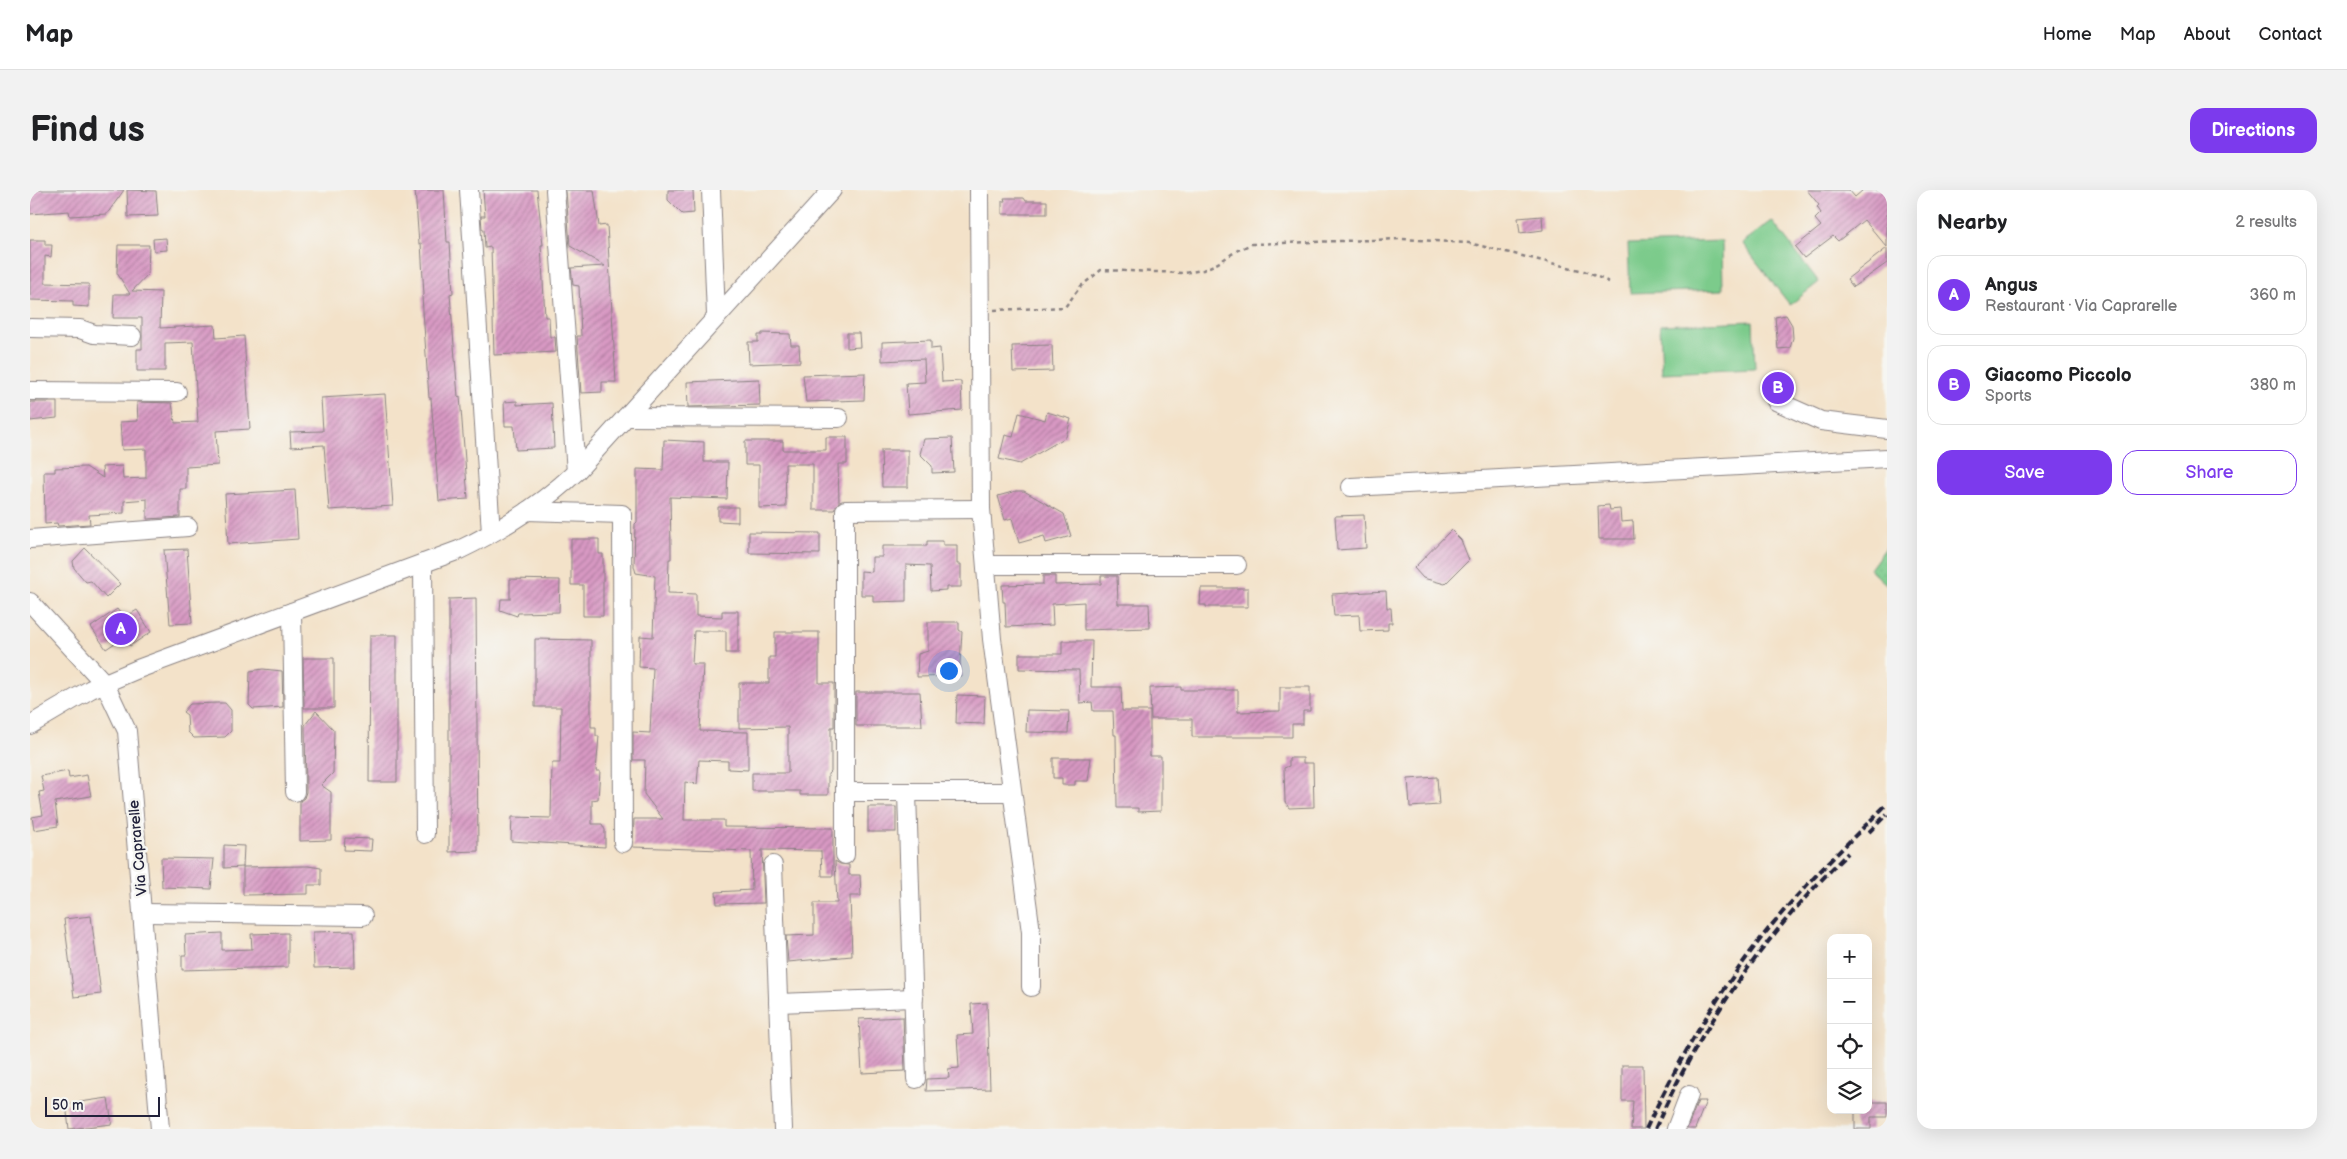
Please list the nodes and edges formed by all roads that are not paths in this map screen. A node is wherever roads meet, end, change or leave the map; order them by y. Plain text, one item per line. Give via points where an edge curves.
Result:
1 (469, 190) edge
2 (555, 190) edge
3 (711, 190) edge
4 (832, 190) edge
5 (979, 190) edge
6 (716, 315) junction
7 (30, 328) edge
8 (132, 336) dead end
9 (30, 391) edge
10 (177, 392) dead end
11 (1776, 401) dead end
12 (626, 417) junction
13 (839, 418) dead end
14 (1887, 429) edge
15 (1887, 458) edge
16 (576, 472) junction
17 (1351, 487) dead end
18 (981, 509) junction
19 (527, 510) junction
20 (188, 527) dead end
21 (491, 533) junction
22 (30, 539) edge
23 (423, 563) junction
24 (986, 565) junction
25 (1237, 565) dead end
26 (30, 602) edge
27 (292, 612) junction
28 (105, 684) junction
29 (30, 726) edge
30 (295, 792) dead end
31 (845, 792) junction
32 (1012, 792) junction
33 (907, 793) junction
34 (425, 834) dead end
35 (622, 843) dead end
36 (845, 855) dead end
37 (773, 865) dead end
38 (144, 913) junction
39 (363, 916) dead end
40 (1032, 987) dead end
41 (914, 998) junction
42 (778, 1003) junction
43 (916, 1079) dead end
44 (1689, 1095) dead end
45 (160, 1129) edge
46 (783, 1129) edge
47 (1676, 1129) edge

1 - 21 street
2 - 16 street
3 - 6 street
4 - 6 street
5 - 18 street
6 - 12 street
7 - 8 street via 80,329 94,334
9 - 10 street
11 - 14 street via 1821,421
12 - 13 street
12 - 16 street
15 - 17 street
16 - 19 street
18 - 24 street
18 - 31 street via 845,510
19 - 21 street
19 - 35 street via 622,514
20 - 22 street
21 - 23 street via 459,550
23 - 27 street
23 - 34 street
24 - 25 street
24 - 32 street
26 - 28 street, Via Caprarelle
27 - 28 street
27 - 30 street
28 - 29 street
28 - 38 street, Via Caprarelle via 127,731
31 - 33 street
31 - 36 street
32 - 33 street
32 - 40 street via 1031,932
33 - 41 street
37 - 42 street
38 - 39 street
38 - 45 street, Via Caprarelle
41 - 42 street
41 - 43 street
42 - 46 street
44 - 47 street

